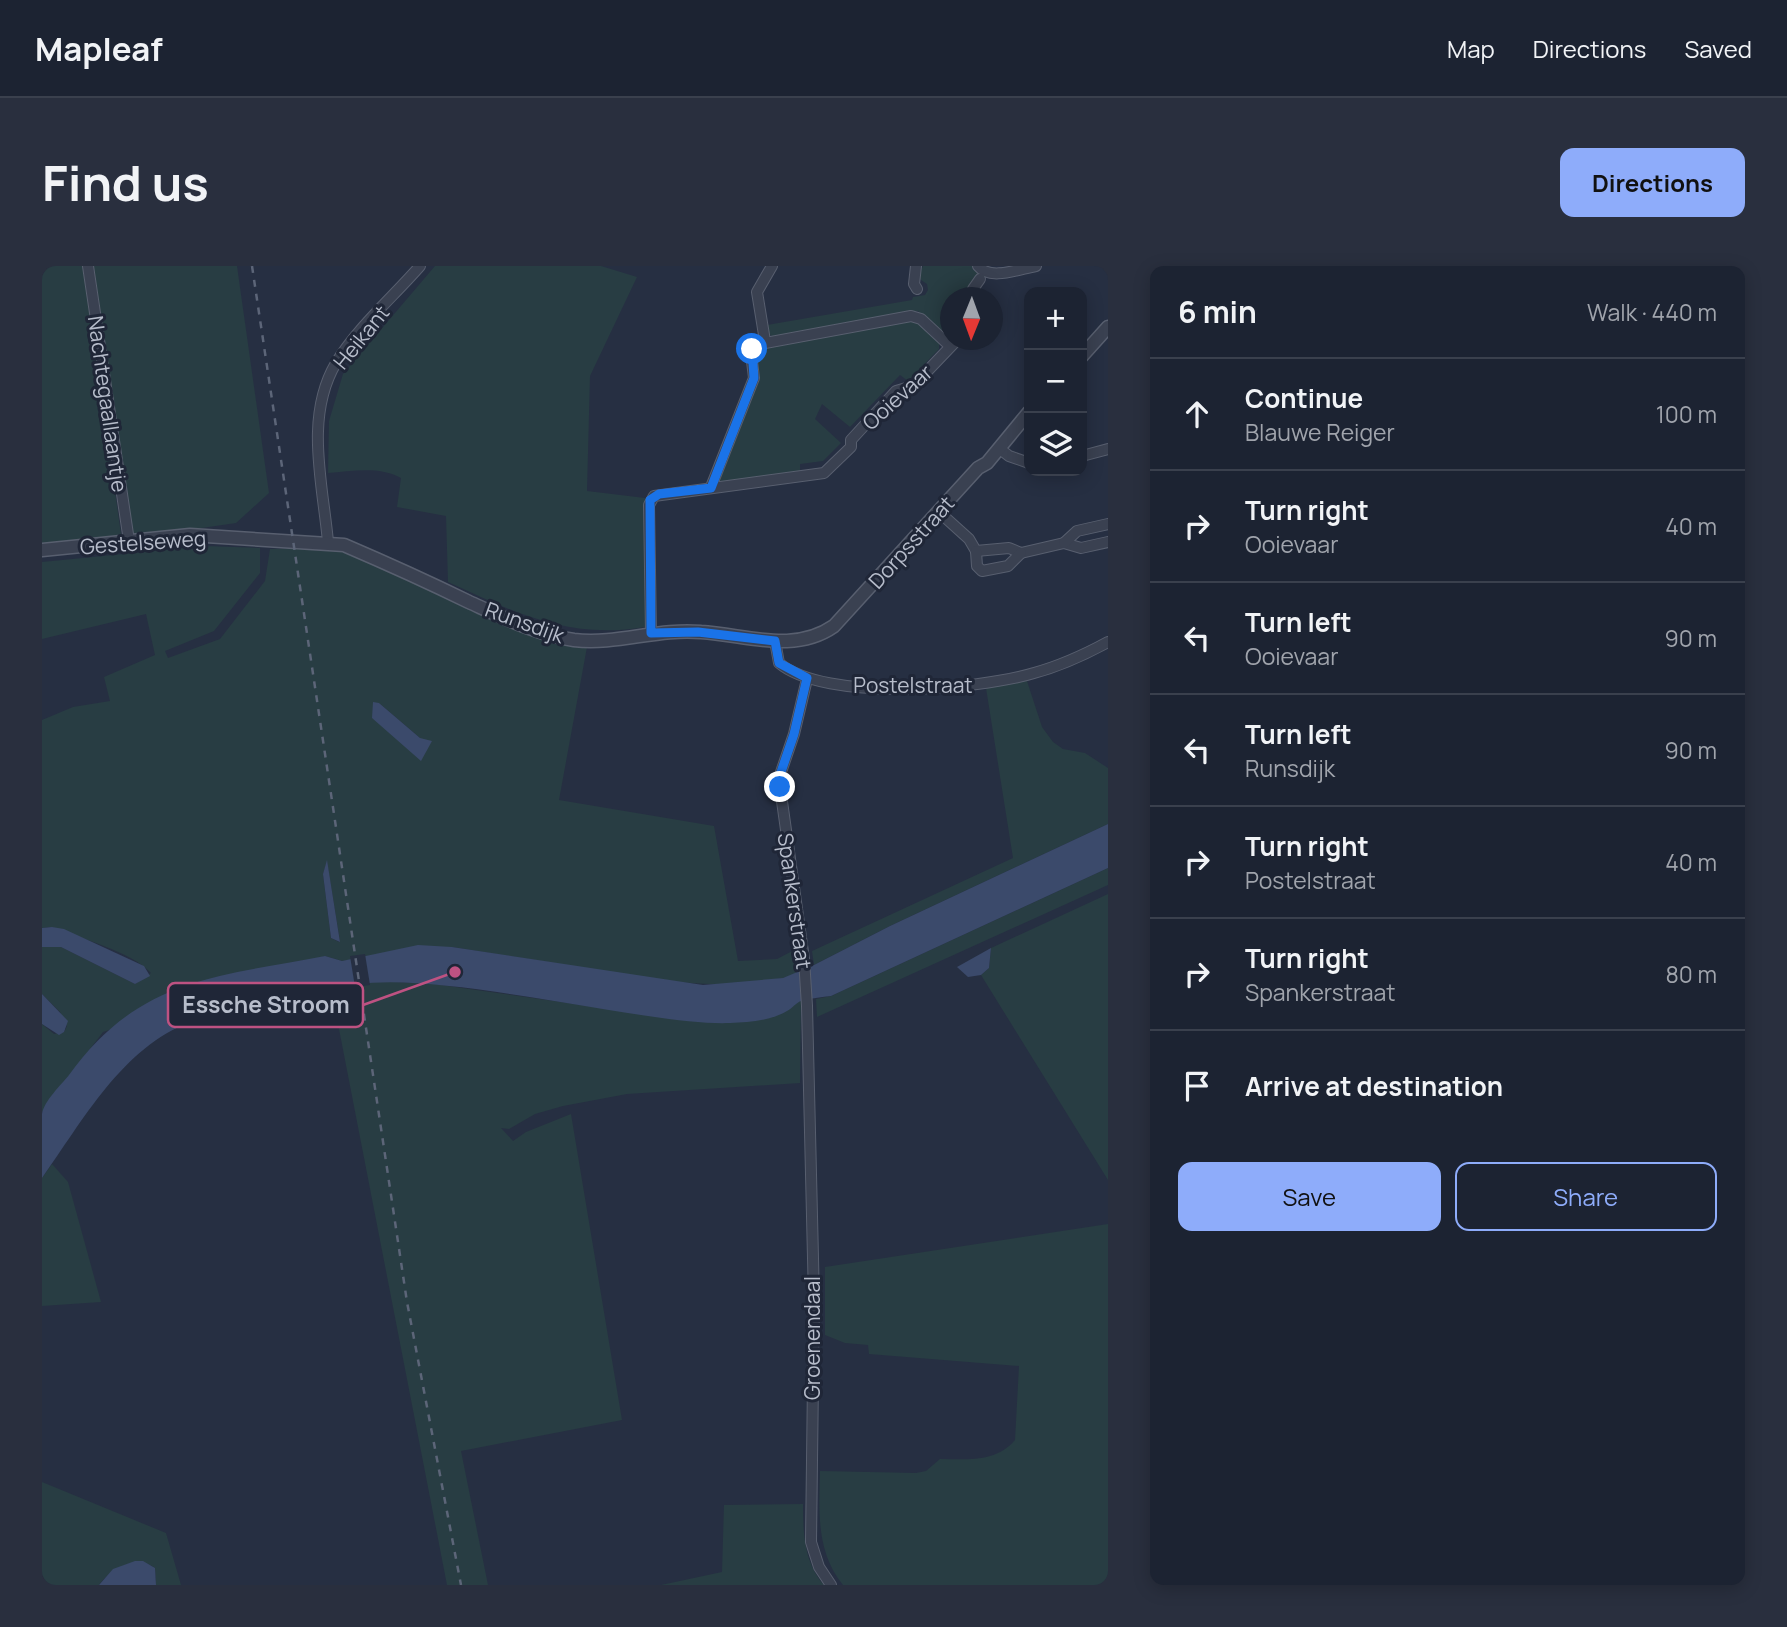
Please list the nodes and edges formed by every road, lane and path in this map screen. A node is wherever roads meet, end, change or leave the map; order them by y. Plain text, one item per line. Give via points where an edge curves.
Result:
1 (88, 266) edge
2 (420, 266) edge
3 (772, 266) edge
4 (916, 266) edge
5 (978, 266) edge
6 (1036, 266) edge
7 (981, 279) dead end
8 (975, 287) edge
9 (917, 289) dead end
10 (1108, 327) edge
11 (940, 333) edge
12 (765, 341) junction
13 (946, 350) edge
14 (1087, 350) edge
15 (1028, 413) edge
16 (1000, 449) junction
17 (1108, 449) edge
18 (1087, 455) edge
19 (1024, 461) edge
20 (711, 488) junction
21 (938, 511) junction
22 (1108, 524) edge
23 (129, 541) junction
24 (328, 542) junction
25 (1108, 542) edge
26 (1064, 543) junction
27 (42, 550) edge
28 (976, 551) junction
29 (1021, 553) junction
30 (651, 633) junction
31 (775, 641) junction
32 (1108, 642) edge
33 (807, 678) junction
34 (807, 1086) joint
35 (831, 1585) edge

1 - 23 street, Nachtegaallaantje
2 - 24 street, Heikant via 345,351 331,374 318,438
3 - 12 street via 757,292
4 - 9 street
5 - 6 street via 993,274
7 - 8 street
10 - 14 street
11 - 12 street via 917,316
12 - 20 street via 752,349 754,378
13 - 20 street, Ooievaar via 913,386 896,391 830,470
15 - 16 street, Dorpsstraat
16 - 19 street
16 - 21 street, Dorpsstraat
17 - 18 street
20 - 30 street, Ooievaar via 659,494 650,500
21 - 28 street
21 - 31 street, Dorpsstraat via 834,626 810,639
22 - 26 street via 1077,531
23 - 24 street, Gestelseweg via 199,536
23 - 27 street, Gestelseweg
24 - 30 street, Runsdijk via 557,637 607,640
25 - 26 street via 1081,548
26 - 29 street
28 - 29 street via 1009,548
28 - 29 street via 982,571 1008,566
30 - 31 street, Runsdijk via 698,632
31 - 33 street, Postelstraat via 779,663
32 - 33 street, Postelstraat via 1034,673 965,687 878,687
33 - 34 street, Spankerstraat via 780,775 804,963
34 - 35 street, Groenendaal via 814,1300 811,1542

